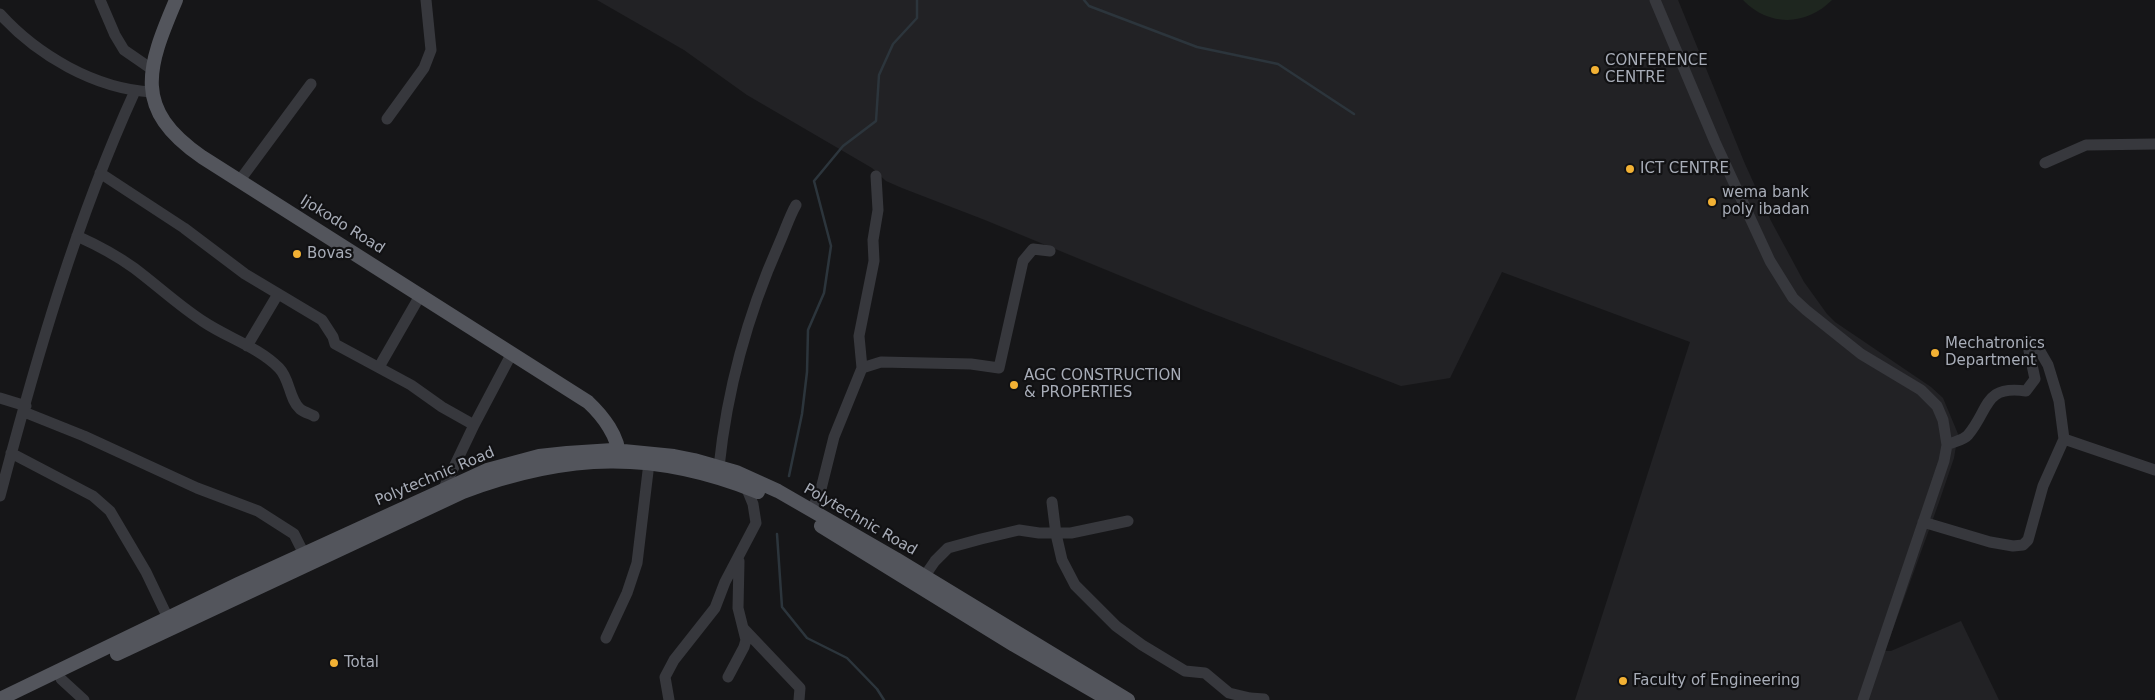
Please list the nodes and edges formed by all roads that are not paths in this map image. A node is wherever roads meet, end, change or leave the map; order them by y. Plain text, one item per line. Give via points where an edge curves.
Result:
1 (100, 0) edge
2 (176, 0) edge
3 (426, 0) edge
4 (1655, 0) edge
5 (0, 14) edge
6 (10, 25) junction
7 (0, 33) edge
8 (153, 70) junction
9 (312, 84) dead end
10 (134, 91) junction
11 (152, 92) junction
12 (387, 119) dead end
13 (2155, 144) edge
14 (2045, 163) dead end
15 (100, 173) junction
16 (876, 176) dead end
17 (240, 180) junction
18 (796, 205) dead end
19 (78, 236) junction
20 (1050, 251) dead end
21 (278, 294) junction
22 (421, 294) junction
23 (247, 346) junction
24 (512, 352) junction
25 (379, 367) junction
26 (862, 368) junction
27 (0, 398) edge
28 (25, 409) junction
29 (314, 416) dead end
30 (474, 424) junction
31 (2064, 438) junction
32 (1947, 445) junction
33 (11, 453) junction
34 (613, 456) junction
35 (649, 463) junction
36 (719, 466) junction
37 (2155, 470) edge
38 (746, 487) junction
39 (443, 490) junction
40 (0, 496) edge
41 (1052, 502) dead end
42 (812, 510) junction
43 (1128, 520) dead end
44 (1923, 522) junction
45 (1056, 534) junction
46 (304, 554) junction
47 (739, 557) junction
48 (924, 577) junction
49 (168, 618) junction
50 (744, 628) junction
51 (606, 638) dead end
52 (728, 677) dead end
53 (61, 679) junction
54 (0, 699) edge
55 (1264, 699) dead end
56 (19, 700) edge
57 (84, 700) edge
58 (669, 700) edge
59 (799, 700) edge
60 (1109, 700) edge
61 (1128, 700) edge
62 (1863, 700) edge

1 - 8 street via 124,50
2 - 8 main road, Ijokodo Road via 155,54
3 - 12 street via 431,50 424,68
4 - 32 street via 1770,261 1793,298 1861,354 1921,390 1937,406 1944,420
5 - 6 street
6 - 7 street
6 - 10 street via 42,51 80,73
8 - 11 main road, Ijokodo Road
9 - 17 street
10 - 11 street
10 - 15 street
11 - 17 main road, Ijokodo Road via 172,133 202,157
13 - 14 street via 2086,145
15 - 19 street
15 - 21 street
16 - 26 street via 878,210 873,240 874,261 859,336
17 - 22 main road, Ijokodo Road
18 - 36 street via 764,279 736,368 722,433
19 - 23 street via 108,250 185,310
19 - 28 street
20 - 26 street via 1033,249 1023,261 999,368 971,364 882,362
21 - 23 street
21 - 25 street via 322,320 335,344
22 - 24 main road, Ijokodo Road
22 - 25 street
23 - 29 street via 284,374 295,402
24 - 30 street
24 - 34 main road, Ijokodo Road via 588,402 608,427
25 - 30 street
26 - 42 street via 834,437 820,493
27 - 28 street
28 - 33 street
28 - 46 street via 197,488 258,511 294,534
30 - 39 street
31 - 32 street via 2059,401 2048,365 2037,346 2027,341 2035,378 2026,391 2001,391 1990,400 1967,436
31 - 37 street
31 - 44 street via 2043,486 2028,540 2023,545 1990,542
32 - 44 street
33 - 40 street
33 - 49 street via 93,496 110,511 146,572
34 - 35 main road, Polytechnic Road
34 - 36 main road, Polytechnic Road via 674,456
34 - 39 main road, Polytechnic Road via 539,456 487,470
34 - 53 main road, Polytechnic Road via 543,467 463,492
35 - 38 main road, Polytechnic Road via 688,468
35 - 51 street via 637,563
36 - 42 main road, Polytechnic Road via 778,491
38 - 47 street via 756,523
38 - 60 main road, Polytechnic Road via 778,500
39 - 46 main road, Polytechnic Road
41 - 45 street
42 - 48 main road, Polytechnic Road
43 - 45 street
44 - 62 street
45 - 48 street via 1019,530 948,548
45 - 55 street via 1062,560 1075,585 1116,626 1184,671 1205,673 1230,693
46 - 49 main road, Polytechnic Road
47 - 50 street via 738,608
47 - 58 street via 715,608 674,660 665,677
48 - 61 main road, Polytechnic Road
49 - 54 main road, Polytechnic Road
50 - 52 street via 744,647
50 - 59 street via 800,688
53 - 56 main road, Polytechnic Road
53 - 57 street

